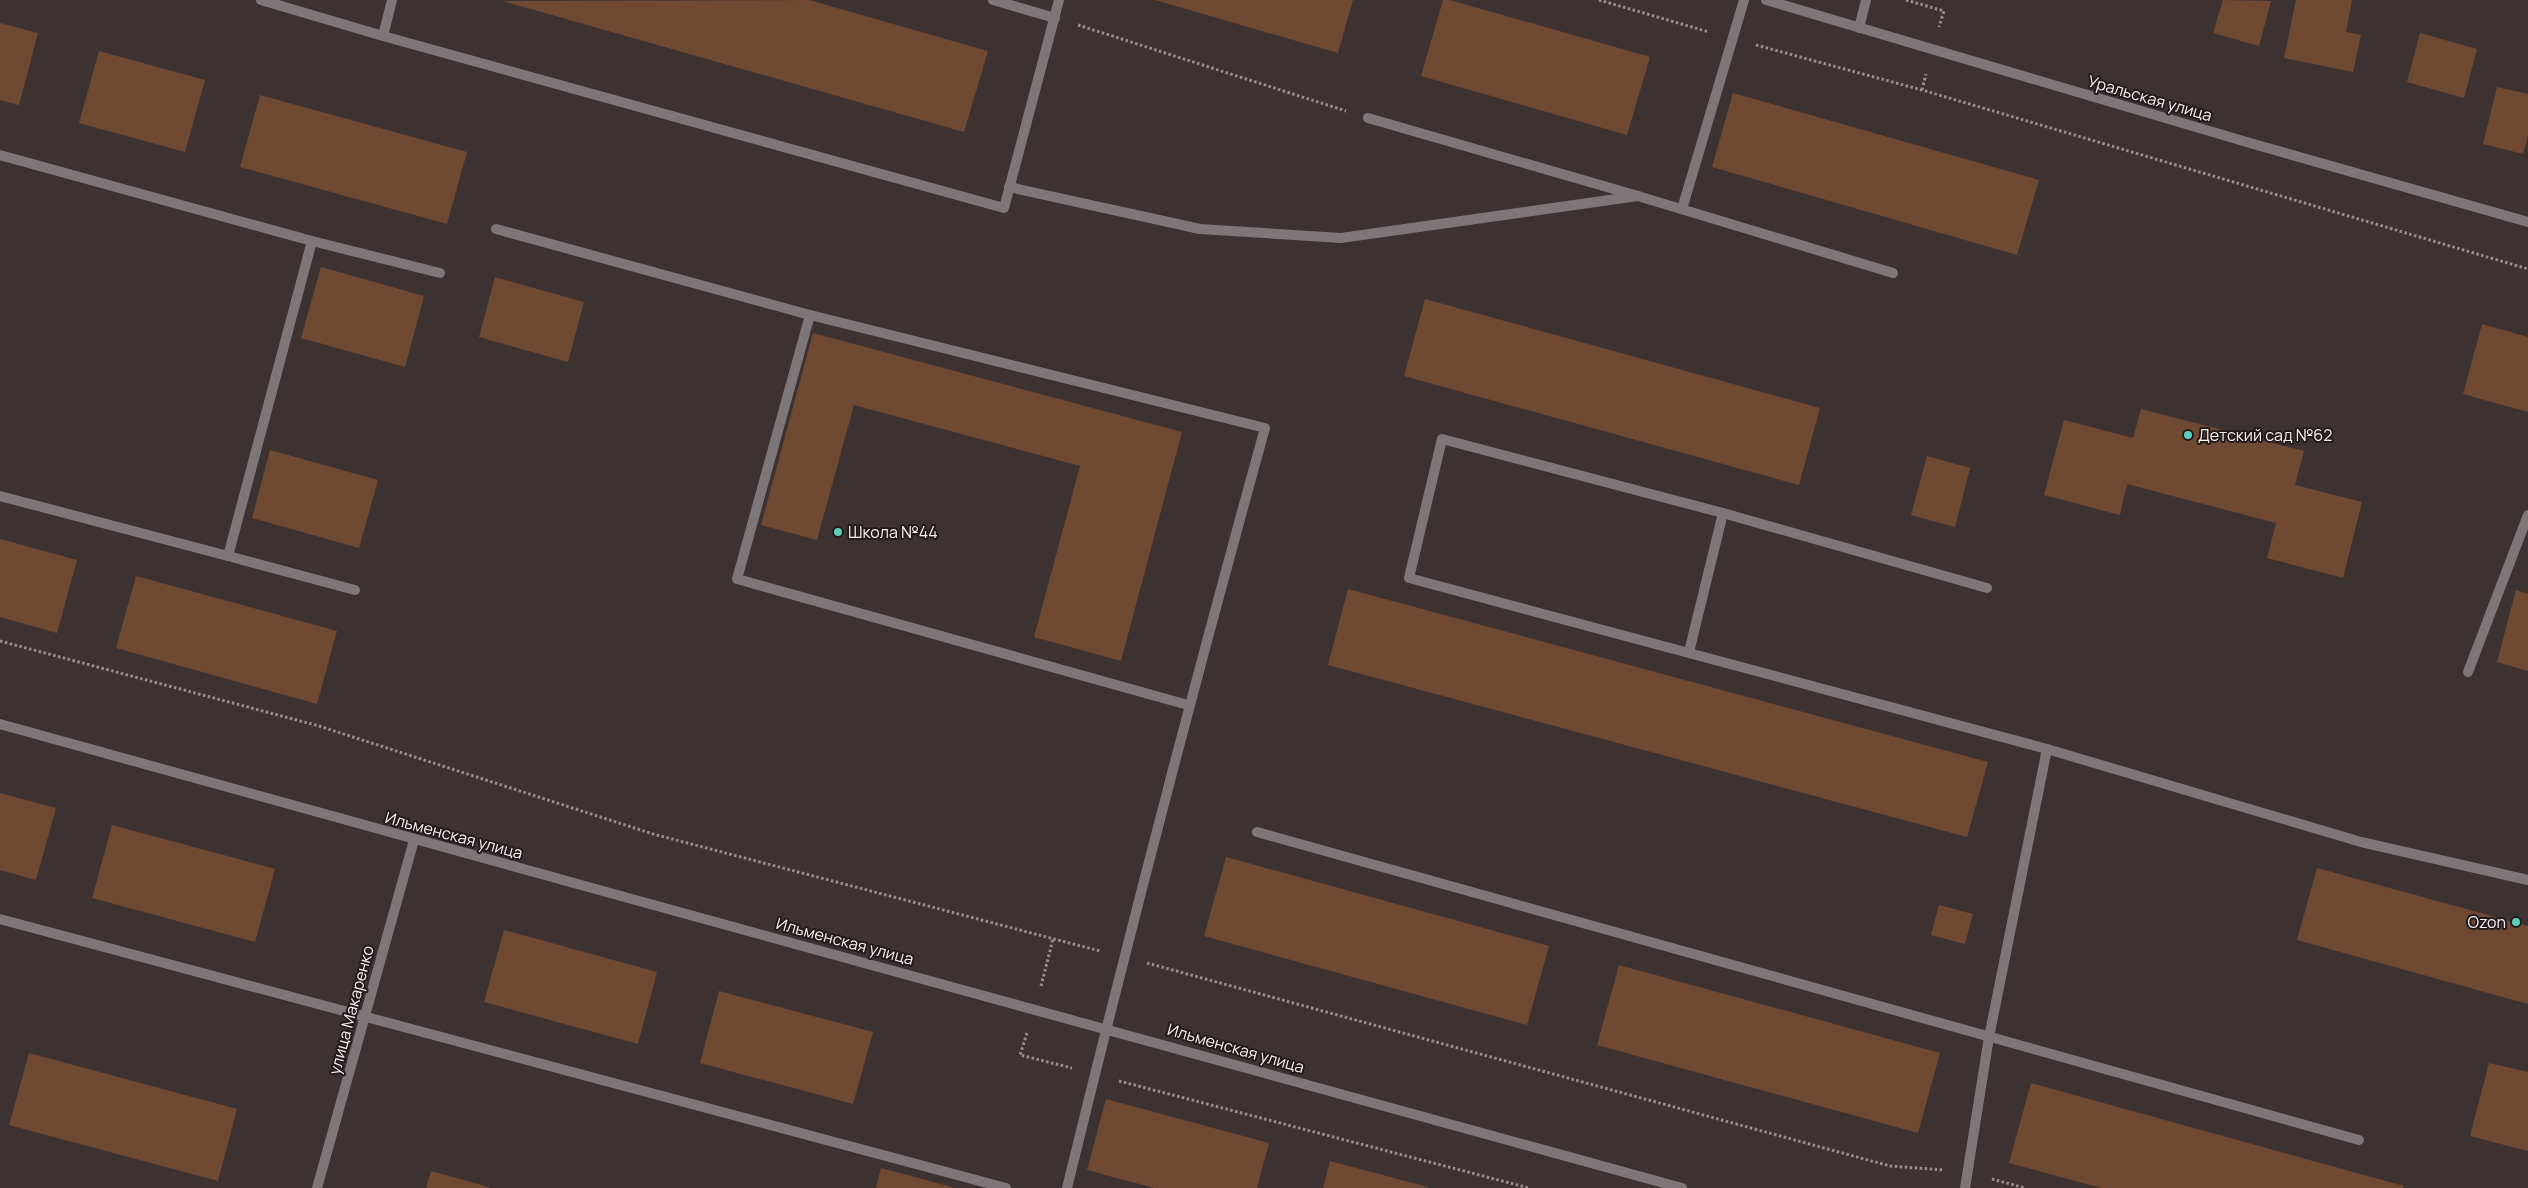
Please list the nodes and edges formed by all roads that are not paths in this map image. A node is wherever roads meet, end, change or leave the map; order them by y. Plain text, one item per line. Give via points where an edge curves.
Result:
1 (261, 0) edge
2 (392, 0) edge
3 (993, 0) edge
4 (1059, 0) edge
5 (1744, 0) edge
6 (1766, 0) edge
7 (1866, 0) edge
8 (1055, 18) junction
9 (1858, 28) junction
10 (383, 36) junction
11 (1368, 118) road end
12 (0, 155) edge
13 (1009, 187) junction
14 (1638, 196) junction
15 (1682, 209) junction
16 (2528, 222) edge
17 (496, 229) dead end
18 (312, 241) junction
19 (440, 273) dead end
20 (1893, 273) dead end
21 (810, 315) junction
22 (0, 496) edge
23 (1723, 513) junction
24 (2528, 515) edge
25 (228, 556) junction
26 (1987, 588) dead end
27 (355, 590) dead end
28 (1689, 652) junction
29 (2468, 672) dead end
30 (1188, 705) junction
31 (0, 724) edge
32 (2047, 749) junction
33 (1257, 832) dead end
34 (414, 840) junction
35 (2528, 880) edge
36 (0, 919) edge
37 (364, 1018) junction
38 (1105, 1027) junction
39 (1989, 1037) junction
40 (2359, 1140) dead end
41 (317, 1188) edge
42 (1006, 1188) edge
43 (1067, 1188) edge
44 (1682, 1188) edge
45 (1965, 1188) edge

1 - 10 street
2 - 10 street
3 - 8 street
4 - 8 street
5 - 15 street
6 - 9 street, Уральская улица
7 - 9 street
8 - 13 street
9 - 16 street, Уральская улица
10 - 13 street via 1004,208
11 - 14 street
12 - 18 street
13 - 14 street via 1200,229 1341,238
14 - 15 street
15 - 20 street
17 - 21 street
18 - 19 street
18 - 25 street
21 - 30 street via 737,579
21 - 30 street via 1265,428
22 - 25 street
23 - 26 street
23 - 28 street
23 - 28 street via 1442,439 1409,578
24 - 29 street
25 - 27 street
28 - 32 street
30 - 38 street
31 - 34 street, Ильменская улица
32 - 35 street via 2361,842
32 - 39 street
33 - 39 street
34 - 37 street, улица Макаренко
34 - 38 street, Ильменская улица
36 - 37 street
37 - 41 street, улица Макаренко
37 - 42 street
38 - 43 street
38 - 44 street, Ильменская улица
39 - 40 street
39 - 45 street

